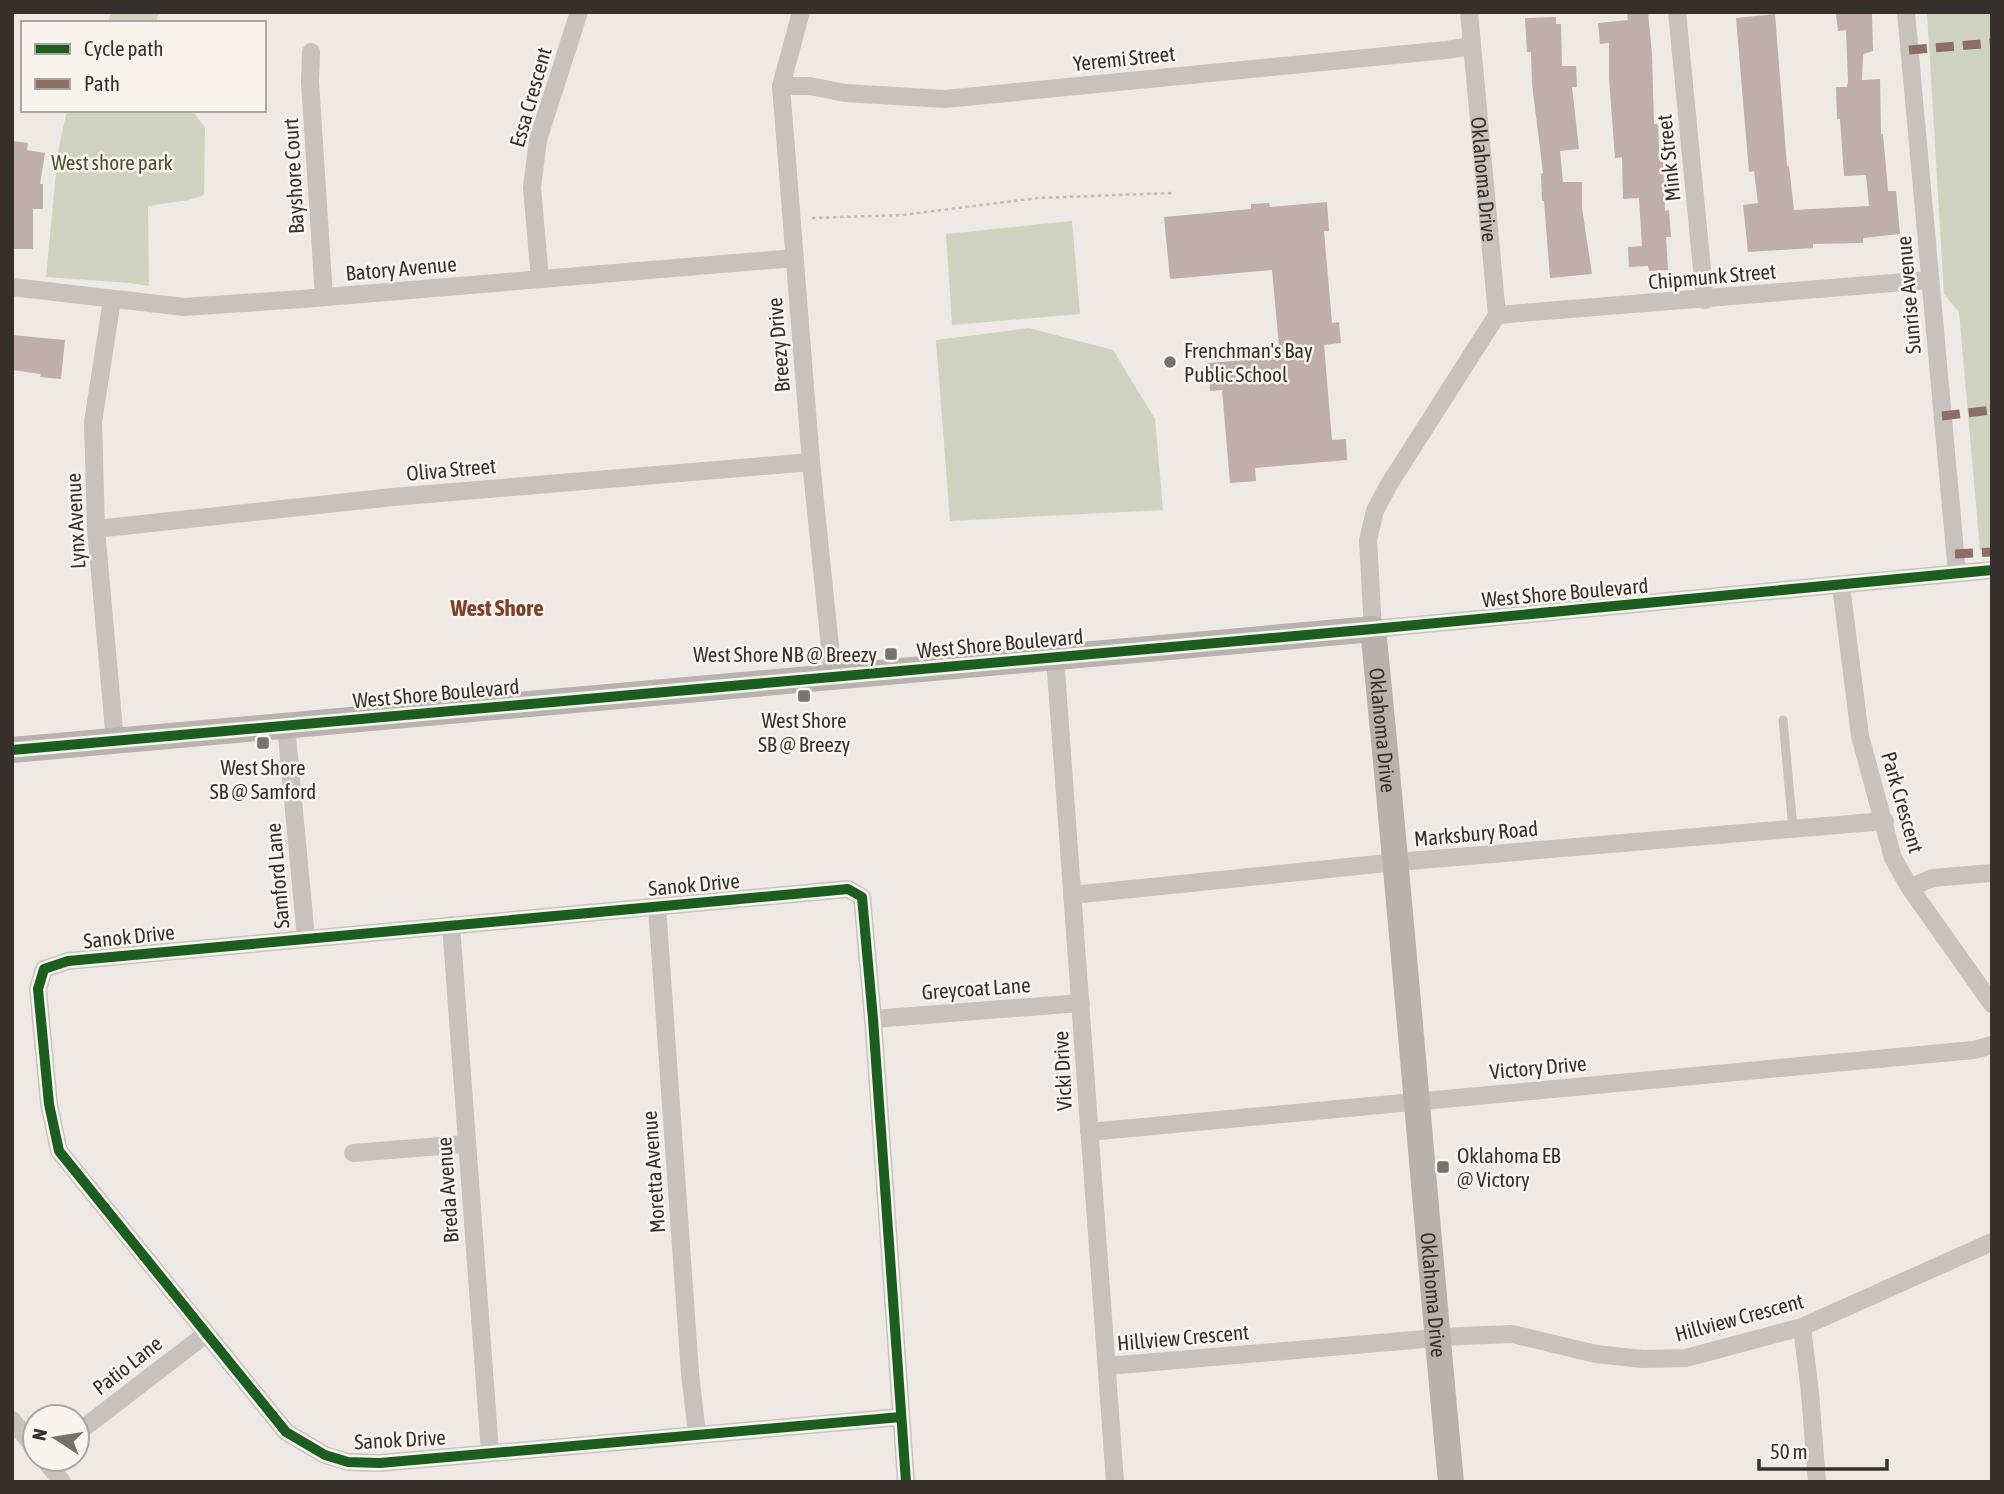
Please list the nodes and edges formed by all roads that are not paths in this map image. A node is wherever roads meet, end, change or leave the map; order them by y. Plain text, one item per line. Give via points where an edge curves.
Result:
1 (579, 12) edge
2 (801, 12) edge
3 (1469, 12) edge
4 (1677, 12) edge
5 (1906, 12) edge
6 (1472, 46) junction
7 (311, 52) dead end
8 (781, 86) junction
9 (794, 258) junction
10 (540, 279) junction
11 (1930, 280) junction
12 (12, 287) edge
13 (324, 297) junction
14 (112, 300) junction
15 (1705, 300) junction
16 (1497, 315) junction
17 (811, 462) junction
18 (96, 529) junction
19 (1992, 570) edge
20 (1957, 573) junction
21 (1841, 586) junction
22 (1373, 629) junction
23 (1055, 657) junction
24 (833, 676) junction
25 (1783, 720) dead end
26 (286, 726) junction
27 (115, 741) junction
28 (12, 750) edge
29 (1885, 821) junction
30 (1793, 830) junction
31 (1397, 862) junction
32 (1992, 873) edge
33 (1910, 888) junction
34 (1072, 895) junction
35 (657, 907) junction
36 (451, 925) junction
37 (306, 938) junction
38 (1081, 1003) junction
39 (1992, 1004) edge
40 (873, 1019) junction
41 (1992, 1045) edge
42 (1417, 1102) junction
43 (1088, 1132) junction
44 (466, 1144) junction
45 (354, 1153) dead end
46 (1992, 1242) edge
47 (1802, 1327) junction
48 (206, 1334) junction
49 (1437, 1338) junction
50 (1107, 1366) junction
51 (901, 1417) junction
52 (91, 1422) edge
53 (697, 1434) junction
54 (490, 1452) junction
55 (905, 1482) edge
56 (1115, 1482) edge
57 (1451, 1482) edge
58 (1816, 1482) edge

1 - 10 street, Essa Crescent via 538,140 532,187
2 - 8 street, Breezy Drive
3 - 6 street, Oklahoma Drive
4 - 15 street, Mink Street
5 - 11 street, Sunrise Avenue
6 - 8 street, Yeremi Street via 946,99
6 - 16 street, Oklahoma Drive
7 - 13 street, Bayshore Court
8 - 9 street, Breezy Drive
9 - 10 street, Batory Avenue
9 - 17 street, Breezy Drive
10 - 13 street, Batory Avenue
11 - 15 street, Chipmunk Street
11 - 20 street, Sunrise Avenue
12 - 14 street, Batory Avenue
13 - 14 street, Batory Avenue via 184,307
14 - 18 street, Lynx Avenue via 93,422
15 - 16 street, Chipmunk Street
16 - 22 street, Oklahoma Drive via 1375,511 1368,540
17 - 18 street, Oliva Street
17 - 24 street, Breezy Drive
18 - 27 street, Lynx Avenue
19 - 20 street, West Shore Boulevard
20 - 21 street, West Shore Boulevard
21 - 22 street, West Shore Boulevard
21 - 29 street, Park Crescent via 1860,736
22 - 23 street, West Shore Boulevard
22 - 31 street, Oklahoma Drive
23 - 24 street, West Shore Boulevard
23 - 34 street, Vicki Drive
24 - 26 street, West Shore Boulevard
25 - 30 lane
26 - 27 street, West Shore Boulevard
26 - 37 street, Samford Lane
27 - 28 street, West Shore Boulevard
29 - 30 street, Marksbury Road
29 - 33 street, Park Crescent via 1894,858
30 - 31 street, Marksbury Road
31 - 34 street, Marksbury Road
31 - 42 street, Oklahoma Drive
32 - 33 street via 1931,878
33 - 39 street, Park Crescent
34 - 38 street, Vicki Drive
35 - 36 street, Sanok Drive
35 - 40 street, Sanok Drive via 848,889 862,897
35 - 53 street, Moretta Avenue
36 - 37 street, Sanok Drive
36 - 44 street, Breda Avenue
37 - 48 street, Sanok Drive via 68,961 44,969 38,989 49,1104 60,1151
38 - 40 street, Greycoat Lane
38 - 43 street, Vicki Drive
40 - 51 street, Sanok Drive
41 - 42 street, Victory Drive
42 - 43 street, Victory Drive
42 - 49 street, Oklahoma Drive
43 - 50 street, Vicki Drive
44 - 45 street
44 - 54 street, Breda Avenue
46 - 47 street, Hillview Crescent
47 - 49 street, Hillview Crescent via 1686,1358 1597,1354 1512,1334
47 - 58 street
48 - 52 street, Patio Lane
48 - 54 street, Sanok Drive via 286,1432 325,1455 348,1462 380,1463
49 - 50 street, Hillview Crescent
49 - 57 street, Oklahoma Drive
50 - 56 street, Vicki Drive
51 - 53 street, Sanok Drive
51 - 55 street, Sanok Drive
53 - 54 street, Sanok Drive

